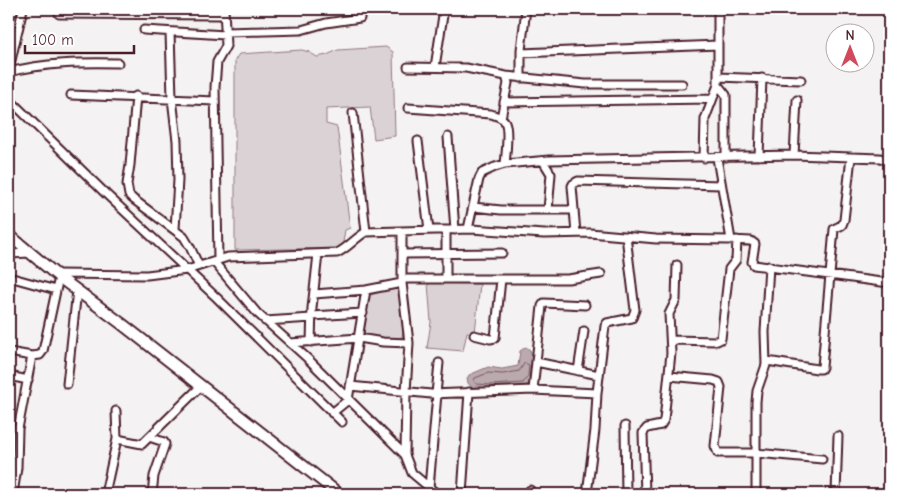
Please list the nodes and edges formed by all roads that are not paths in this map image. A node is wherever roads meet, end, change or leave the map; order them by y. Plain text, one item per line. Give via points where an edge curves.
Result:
1 (23, 9) edge
2 (360, 9) edge
3 (444, 9) edge
4 (526, 9) edge
5 (718, 9) edge
6 (205, 12) edge
7 (224, 12) edge
8 (59, 14) dead end
9 (144, 30) dead end
10 (170, 32) junction
11 (225, 33) junction
12 (718, 45) junction
13 (521, 54) junction
14 (118, 63) dead end
15 (408, 67) dead end
16 (435, 67) junction
17 (9, 70) edge
18 (506, 76) junction
19 (718, 76) junction
20 (521, 78) junction
21 (762, 78) junction
22 (801, 80) dead end
23 (682, 84) dead end
24 (718, 85) junction
25 (71, 95) dead end
26 (136, 96) junction
27 (172, 98) junction
28 (9, 99) edge
29 (712, 99) junction
30 (797, 100) dead end
31 (215, 101) junction
32 (504, 102) junction
33 (408, 108) dead end
34 (353, 113) dead end
35 (502, 118) junction
36 (448, 137) dead end
37 (418, 141) dead end
38 (794, 155) junction
39 (759, 156) junction
40 (726, 157) junction
41 (851, 157) junction
42 (704, 158) junction
43 (717, 158) junction
44 (544, 161) junction
45 (889, 161) edge
46 (505, 164) junction
47 (721, 185) junction
48 (473, 208) junction
49 (548, 210) junction
50 (574, 210) junction
51 (175, 229) junction
52 (429, 230) junction
53 (446, 230) junction
54 (455, 230) junction
55 (468, 230) junction
56 (402, 231) junction
57 (366, 232) junction
58 (576, 233) junction
59 (9, 235) edge
60 (626, 236) junction
61 (734, 240) junction
62 (30, 253) junction
63 (502, 253) dead end
64 (9, 254) edge
65 (318, 254) junction
66 (403, 254) junction
67 (446, 254) junction
68 (216, 261) junction
69 (677, 265) dead end
70 (199, 266) junction
71 (769, 266) junction
72 (187, 270) junction
73 (601, 274) dead end
74 (57, 275) junction
75 (830, 275) junction
76 (9, 277) edge
77 (446, 279) junction
78 (502, 279) junction
79 (402, 281) junction
80 (889, 283) edge
81 (56, 290) junction
82 (77, 290) junction
83 (366, 290) junction
84 (314, 294) junction
85 (585, 305) dead end
86 (363, 313) junction
87 (312, 317) junction
88 (265, 321) junction
89 (584, 330) dead end
90 (474, 335) dead end
91 (359, 338) junction
92 (671, 340) junction
93 (311, 342) junction
94 (290, 343) junction
95 (409, 343) junction
96 (9, 352) edge
97 (32, 356) junction
98 (767, 361) junction
99 (536, 362) junction
100 (439, 363) dead end
101 (578, 371) junction
102 (599, 375) junction
103 (9, 376) edge
104 (669, 376) junction
105 (28, 380) junction
106 (67, 384) dead end
107 (201, 386) junction
108 (350, 386) junction
109 (533, 390) junction
110 (406, 392) junction
111 (469, 392) junction
112 (597, 393) junction
113 (437, 394) junction
114 (348, 400) junction
115 (116, 411) dead end
116 (332, 413) junction
117 (342, 422) dead end
118 (625, 426) dead end
119 (9, 427) edge
120 (18, 429) junction
121 (838, 436) dead end
122 (150, 437) junction
123 (117, 439) junction
124 (755, 453) junction
125 (405, 455) junction
126 (822, 459) dead end
127 (429, 488) junction
128 (13, 494) edge
129 (105, 494) edge
130 (152, 494) edge
131 (339, 494) edge
132 (437, 494) edge
133 (462, 494) edge
134 (587, 494) edge
135 (626, 494) edge
136 (645, 494) edge
137 (756, 494) edge
138 (836, 494) edge

1 - 17 street
2 - 11 street via 360,18 355,20 301,30
3 - 16 street
4 - 13 street
5 - 12 street
6 - 7 street
6 - 8 street
7 - 11 street
9 - 10 street
10 - 11 street
10 - 27 street
11 - 31 street via 226,46 217,62
12 - 13 street
12 - 19 street
13 - 20 street
14 - 17 street via 70,63
15 - 16 street
16 - 18 street via 466,68
18 - 20 street
18 - 32 street
19 - 21 street
19 - 24 street
20 - 23 street via 585,84
21 - 22 street
21 - 39 street
24 - 29 street
24 - 40 street via 726,95
25 - 26 street
26 - 27 street
26 - 51 street via 127,189 133,199
27 - 31 street
27 - 51 street via 178,180
28 - 72 street
29 - 32 street
29 - 42 street via 705,119
30 - 38 street
31 - 68 street
32 - 35 street
33 - 35 street via 491,114
34 - 57 street
35 - 46 street via 506,123
36 - 54 street
37 - 52 street
38 - 39 street
38 - 41 street
39 - 40 street
40 - 43 street
41 - 45 street
41 - 75 street via 844,220 834,229
42 - 43 street
42 - 44 street
43 - 47 street
44 - 46 street
44 - 49 street via 551,174
46 - 48 street via 482,173
47 - 50 street via 578,181 572,186
47 - 61 street
48 - 49 street
48 - 55 street
49 - 50 street
50 - 58 street
51 - 70 street via 190,246
52 - 53 street
52 - 56 street
53 - 54 street
53 - 67 street
54 - 55 street
55 - 58 street
56 - 57 street
56 - 66 street
57 - 65 street via 337,253
58 - 60 street
59 - 62 main road
60 - 61 street
60 - 102 street via 635,310 632,318 607,323
61 - 71 street via 754,242 752,264
61 - 92 street via 735,262 729,268 721,339
62 - 64 street
62 - 74 main road
63 - 67 street
65 - 68 street via 245,256
65 - 84 street
66 - 67 street
66 - 79 street
67 - 77 street
68 - 70 street
68 - 88 street
69 - 92 street via 676,300 669,314
70 - 72 street
71 - 75 street
71 - 98 street via 765,332
72 - 74 street via 147,275
72 - 116 street
73 - 78 street via 568,279
74 - 81 street
74 - 82 main road
75 - 80 street
75 - 98 street via 821,369
76 - 81 street
77 - 78 street
77 - 79 street
78 - 90 street via 496,338
79 - 83 street
79 - 95 street
81 - 97 street via 44,351
82 - 106 street
82 - 107 main road
83 - 84 street
83 - 86 street
84 - 87 street
85 - 99 street via 544,303
86 - 87 street
86 - 91 street
87 - 88 street
87 - 93 street
88 - 94 street
89 - 101 street
91 - 93 street
91 - 95 street
91 - 108 street
92 - 104 street
93 - 94 street
94 - 114 street
95 - 110 street
96 - 97 street
97 - 105 street
98 - 124 street via 756,394
99 - 101 street
99 - 109 street
100 - 113 street
101 - 102 street
102 - 112 street
103 - 105 street
104 - 124 street via 719,382 716,451 720,454
104 - 136 street via 663,423 647,428 643,433
105 - 120 street
107 - 122 street
107 - 131 main road
108 - 110 street
108 - 114 street
109 - 111 street
109 - 112 street
110 - 113 street
110 - 125 street
111 - 113 street
111 - 133 street
112 - 134 street
113 - 127 street
114 - 116 street
114 - 125 street
115 - 123 street
116 - 117 street
118 - 135 street
119 - 120 street
120 - 128 street
121 - 138 street
122 - 123 street via 140,444
122 - 130 street via 165,444 154,476
123 - 129 street
124 - 126 street
124 - 137 street
125 - 127 street via 412,473
127 - 132 street

